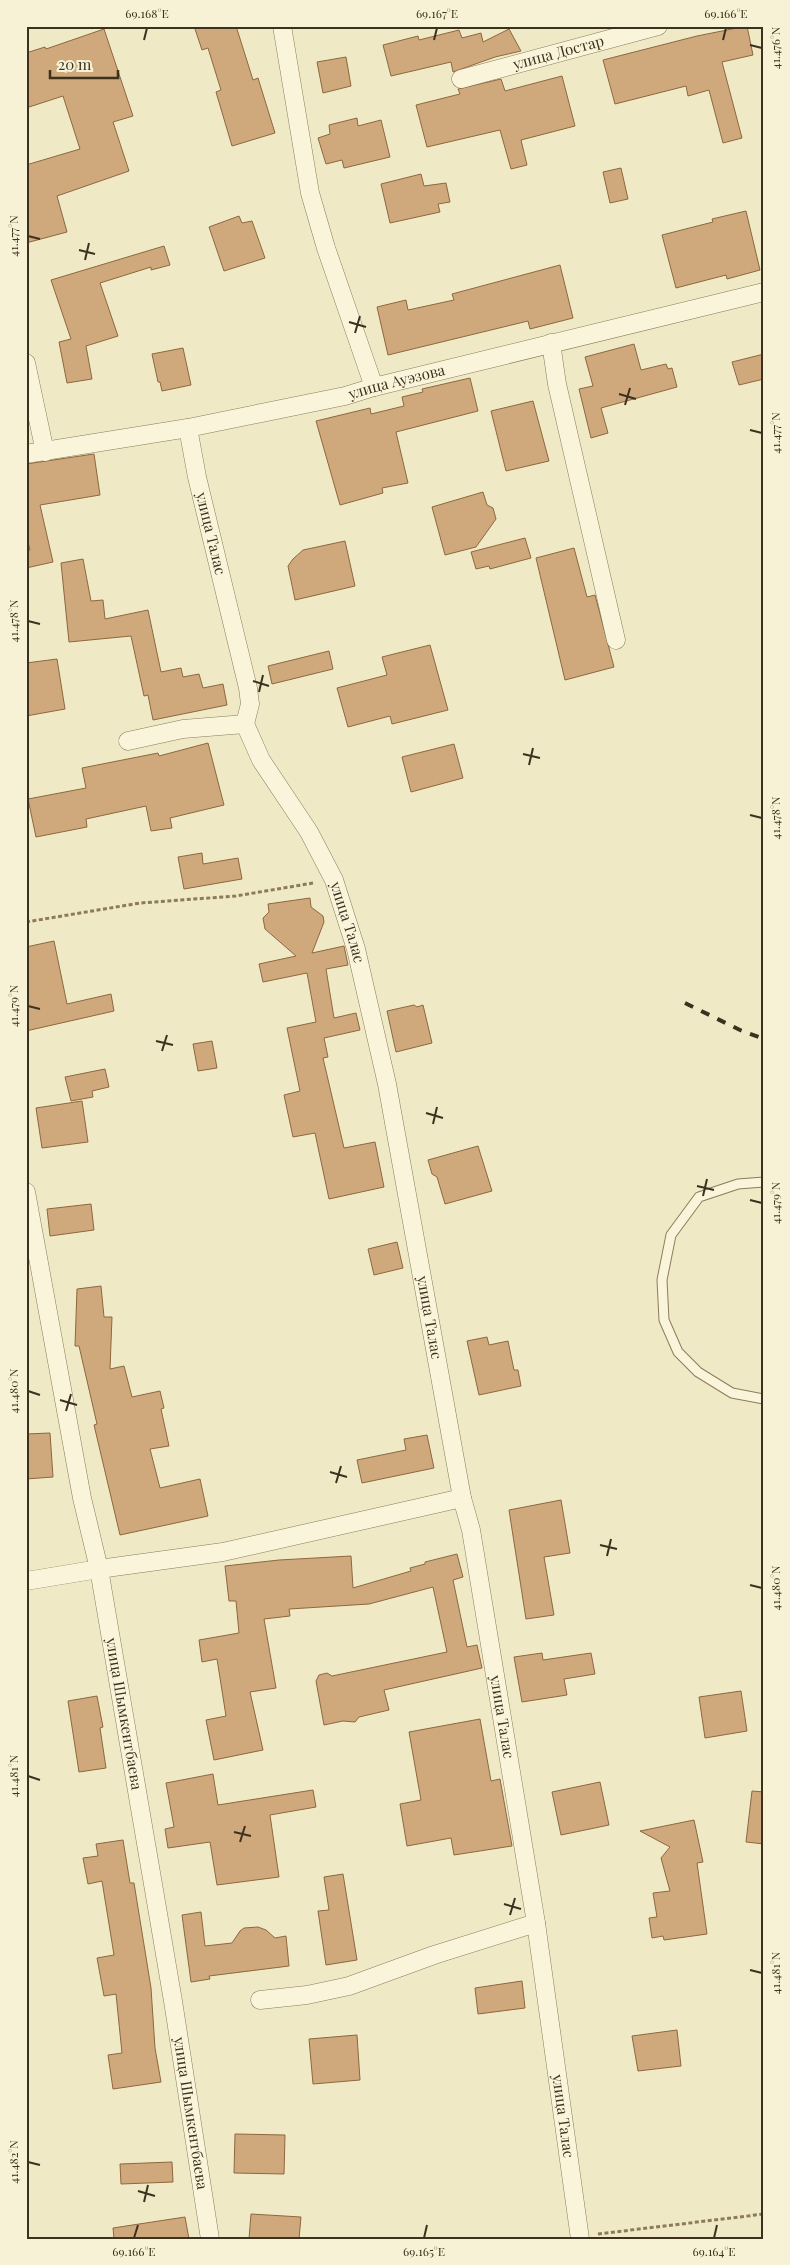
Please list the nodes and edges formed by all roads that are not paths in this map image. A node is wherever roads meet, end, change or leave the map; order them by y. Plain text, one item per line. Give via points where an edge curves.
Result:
1 (282, 26) edge
2 (658, 26) edge
3 (461, 79) dead end
4 (764, 292) edge
5 (551, 344) junction
6 (26, 363) edge
7 (374, 387) junction
8 (188, 428) junction
9 (45, 452) junction
10 (26, 454) edge
11 (616, 640) dead end
12 (245, 724) junction
13 (128, 741) dead end
14 (764, 1182) edge
15 (26, 1192) edge
16 (764, 1399) edge
17 (462, 1498) junction
18 (99, 1569) junction
19 (26, 1581) edge
20 (536, 1923) junction
21 (260, 2000) dead end
22 (579, 2237) edge
23 (210, 2239) edge

1 - 7 street via 310,193
2 - 3 street, улица Достар
4 - 5 street, улица Ауэзова
5 - 7 street, улица Ауэзова
5 - 11 street via 557,384
6 - 9 street
7 - 8 street, улица Ауэзова via 345,396
8 - 9 street, улица Ауэзова
8 - 12 street, улица Талас via 248,688 250,704
9 - 10 street, улица Ауэзова
12 - 13 street via 183,729
12 - 17 street, улица Талас via 261,760 309,832 334,880 356,949 387,1084
14 - 16 lane via 738,1184 699,1197 671,1235 662,1280 664,1320 678,1352 698,1372 732,1393
15 - 18 street, улица Шымкентбаева via 82,1498
17 - 18 street via 223,1552
17 - 20 street, улица Талас
18 - 19 street
18 - 23 street, улица Шымкентбаева
20 - 21 street via 350,1986
20 - 22 street, улица Талас

